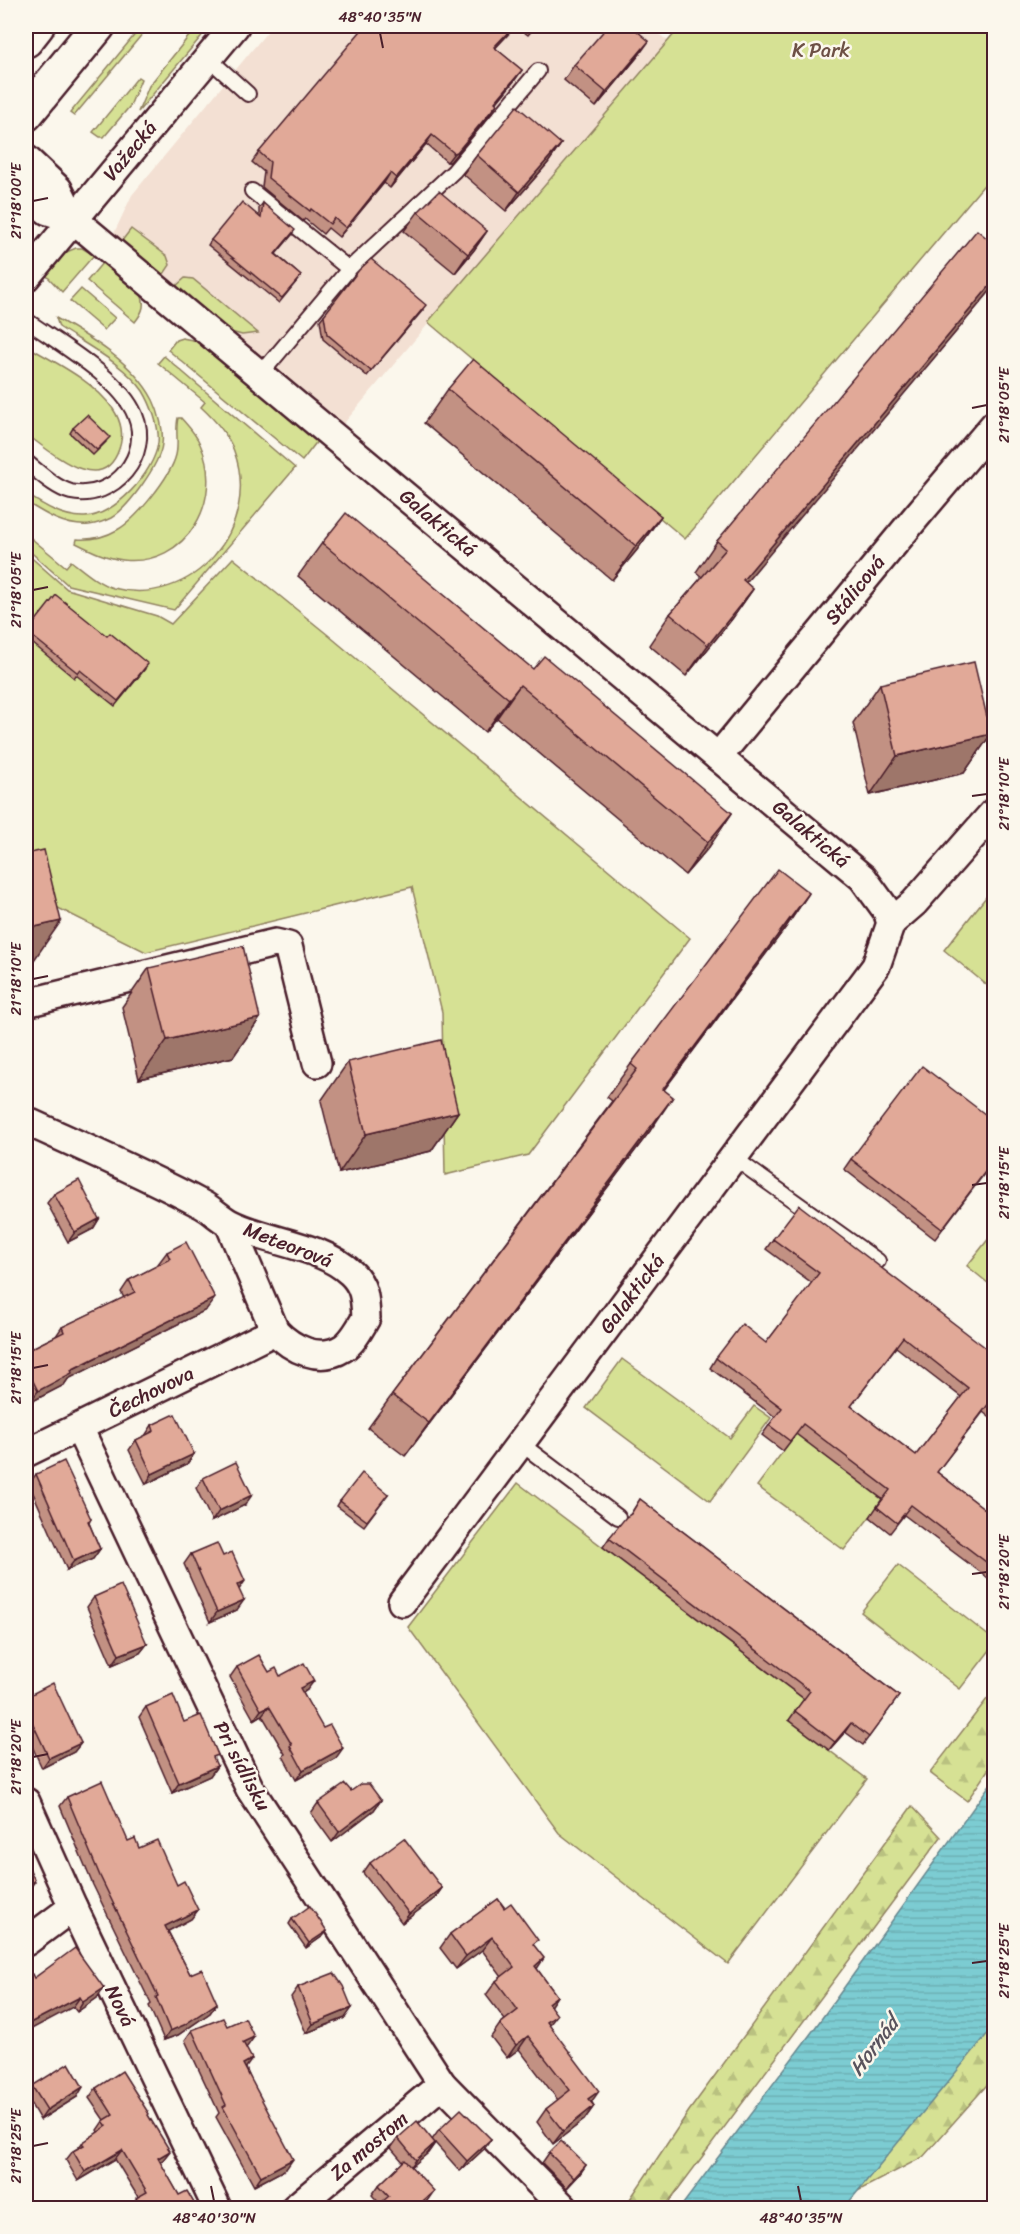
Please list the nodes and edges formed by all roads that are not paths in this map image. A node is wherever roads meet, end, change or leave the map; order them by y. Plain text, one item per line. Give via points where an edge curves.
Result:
1 (37, 26) edge
2 (98, 26) edge
3 (235, 26) edge
4 (26, 39) edge
5 (208, 58) junction
6 (538, 71) dead end
7 (248, 94) dead end
8 (26, 114) edge
9 (26, 159) edge
10 (252, 191) dead end
11 (26, 194) edge
12 (74, 219) junction
13 (349, 269) junction
14 (26, 277) edge
15 (26, 320) edge
16 (260, 375) junction
17 (994, 425) edge
18 (26, 462) edge
19 (718, 757) junction
20 (994, 812) edge
21 (891, 923) junction
22 (26, 1003) edge
23 (317, 1063) dead end
24 (26, 1121) edge
25 (734, 1158) junction
26 (229, 1223) junction
27 (878, 1261) dead end
28 (275, 1331) junction
29 (79, 1428) junction
30 (520, 1443) junction
31 (26, 1453) edge
32 (618, 1517) dead end
33 (402, 1602) dead end
34 (26, 1802) edge
35 (73, 1907) junction
36 (26, 1942) edge
37 (442, 2084) junction
38 (217, 2208) edge
39 (295, 2208) edge
40 (564, 2208) edge

1 - 4 main road
2 - 8 main road
3 - 5 street, Važecká
5 - 7 lane
5 - 12 street, Važecká
6 - 13 lane via 454,171
9 - 12 street, Galaktická via 58,189
10 - 13 lane
11 - 12 street, Galaktická via 48,211
12 - 14 street, Važecká
12 - 16 street, Galaktická
13 - 16 lane
15 - 18 lane via 106,378 123,395 135,414 140,438 138,451 121,476 93,493 68,491
16 - 19 street, Galaktická
17 - 19 street, Stálicová
19 - 21 street, Galaktická via 862,878 887,911
20 - 21 street via 914,903
21 - 25 street, Galaktická via 876,966
22 - 23 street via 275,943 288,946
24 - 26 street, Meteorová via 144,1175 205,1206
25 - 27 lane
25 - 30 street, Galaktická
26 - 28 street, Meteorová
26 - 28 street, Meteorová via 334,1261 362,1286 366,1318 343,1348 323,1355 308,1353 288,1344
28 - 29 street, Čechovova
29 - 31 street, Čechovova
29 - 37 street, Pri sídlisku via 250,1789
30 - 32 lane
30 - 33 street, Galaktická
34 - 35 street, Nová
35 - 36 street
35 - 38 street, Nová
37 - 39 street, Za mostom
37 - 40 street, Pri sídlisku

